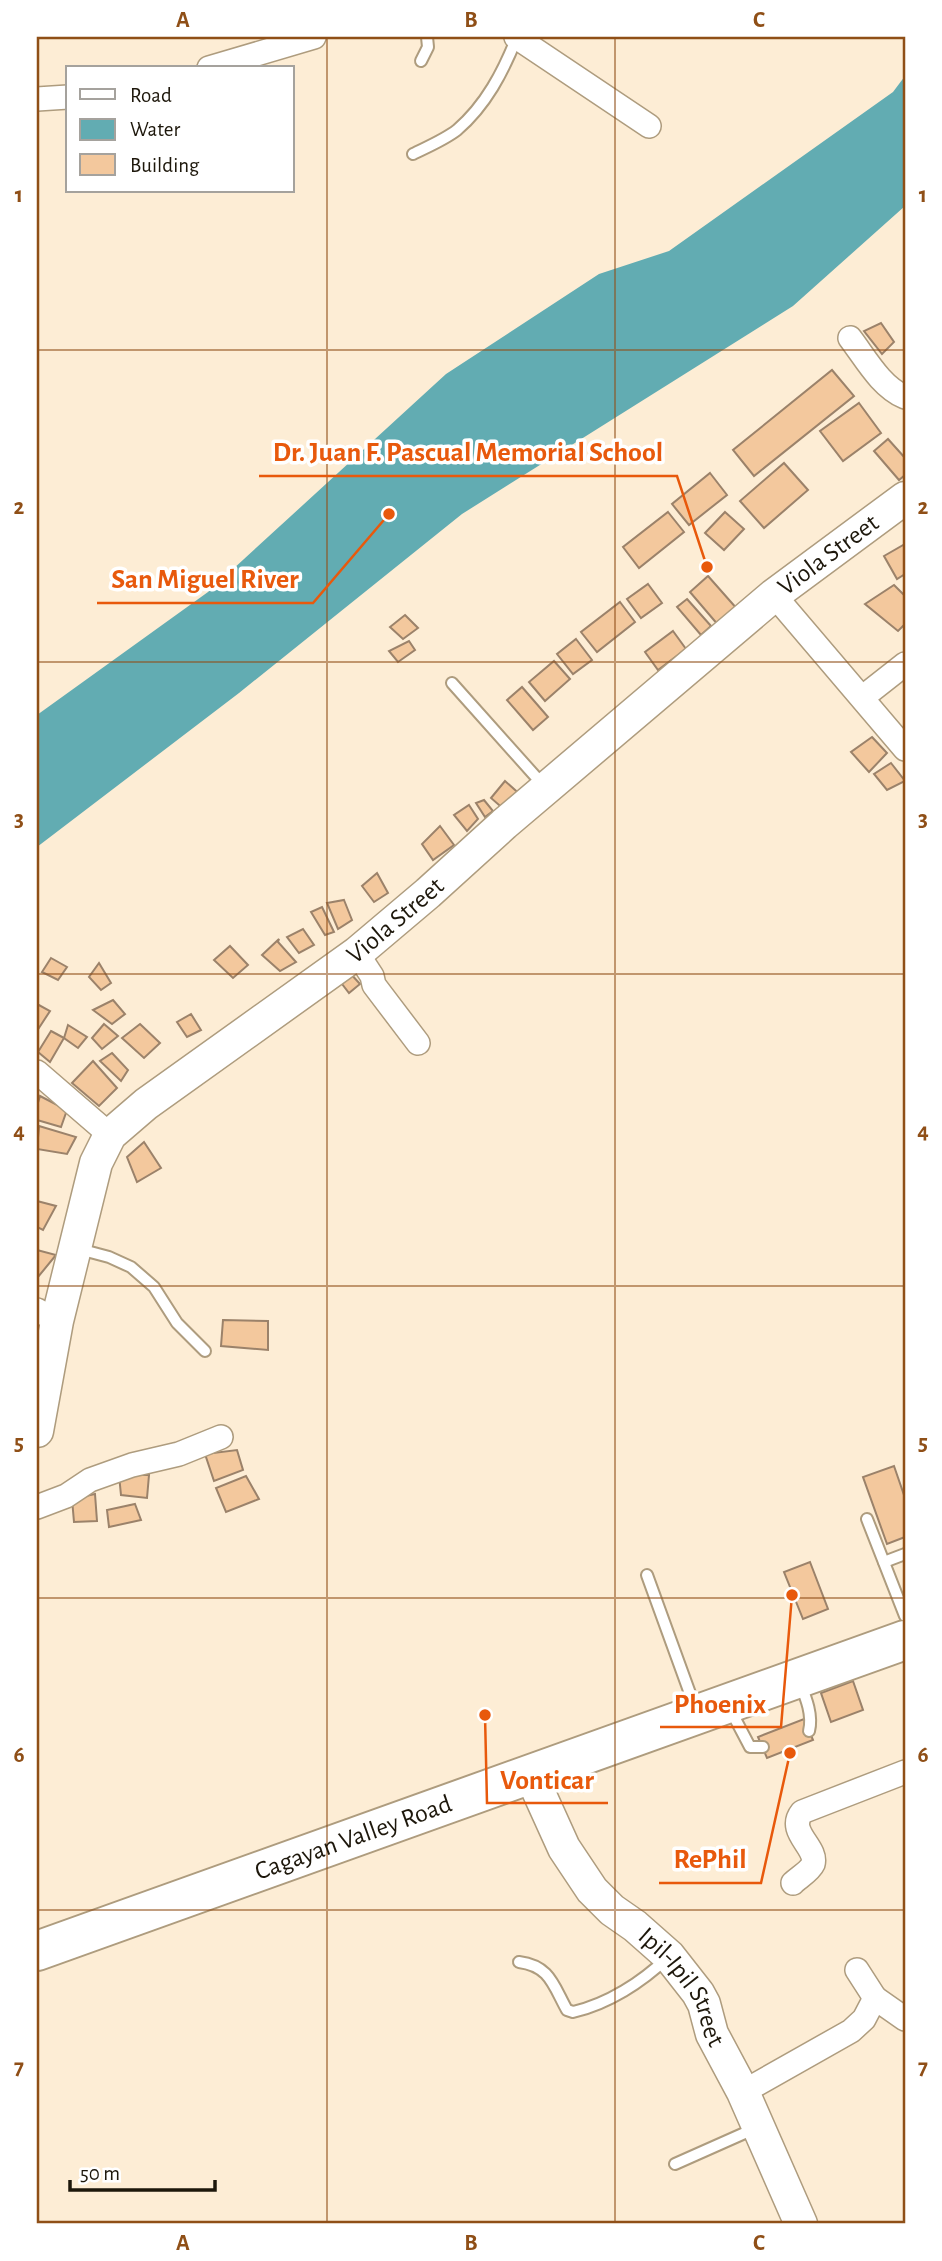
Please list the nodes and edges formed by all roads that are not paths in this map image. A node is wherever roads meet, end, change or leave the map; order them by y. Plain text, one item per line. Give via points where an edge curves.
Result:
1 (314, 37) edge
2 (427, 37) edge
3 (517, 37) edge
4 (421, 61) dead end
5 (216, 66) edge
6 (66, 97) edge
7 (37, 99) edge
8 (649, 126) dead end
9 (413, 154) dead end
10 (850, 338) dead end
11 (905, 397) edge
12 (905, 498) edge
13 (774, 595) junction
14 (905, 664) edge
15 (452, 683) dead end
16 (863, 697) junction
17 (905, 749) edge
18 (546, 788) junction
19 (357, 953) junction
20 (418, 1043) dead end
21 (37, 1072) edge
22 (110, 1135) junction
23 (76, 1249) junction
24 (47, 1315) edge
25 (205, 1351) dead end
26 (37, 1431) edge
27 (221, 1437) dead end
28 (37, 1507) edge
29 (867, 1519) dead end
30 (905, 1554) edge
31 (884, 1562) junction
32 (647, 1575) dead end
33 (905, 1616) edge
34 (905, 1640) edge
35 (797, 1678) junction
36 (713, 1708) junction
37 (809, 1731) dead end
38 (763, 1747) dead end
39 (905, 1772) edge
40 (530, 1773) junction
41 (793, 1883) dead end
42 (37, 1951) edge
43 (669, 1956) junction
44 (519, 1962) dead end
45 (857, 1970) dead end
46 (875, 1998) junction
47 (905, 2019) edge
48 (743, 2092) junction
49 (759, 2127) junction
50 (675, 2164) dead end
51 (801, 2224) edge

1 - 5 street
2 - 4 lane
3 - 8 street
3 - 9 lane via 503,72 481,105 455,131
6 - 7 street
10 - 11 street via 886,385
12 - 13 street, Viola Street
13 - 16 street
13 - 18 street, Viola Street
14 - 16 street
15 - 18 lane
16 - 17 street
18 - 19 street, Viola Street
19 - 20 street via 374,985
19 - 22 street, Viola Street via 146,1104
21 - 22 street
22 - 23 street, Viola Street via 96,1163
23 - 24 street, Viola Street
23 - 25 lane via 131,1267 154,1287 177,1323
24 - 26 street, Viola Street
27 - 28 street via 90,1480
29 - 31 lane
30 - 31 lane
31 - 33 lane
32 - 36 lane
34 - 35 highway, Cagayan Valley Road
35 - 36 highway, Cagayan Valley Road
35 - 37 lane via 806,1699
36 - 38 lane via 750,1747
36 - 40 highway, Cagayan Valley Road
39 - 41 street via 802,1812 797,1828 813,1859 812,1866
40 - 42 highway, Cagayan Valley Road
40 - 43 street, Ipil-Ipil Street via 564,1848 592,1890
43 - 44 lane via 613,1997 573,2012 567,2010 541,1968
43 - 48 street, Ipil-Ipil Street via 704,2004 712,2034
45 - 46 street
46 - 47 street
46 - 48 street via 851,2031
48 - 49 street, Ipil-Ipil Street
49 - 50 lane
49 - 51 street, Ipil-Ipil Street

